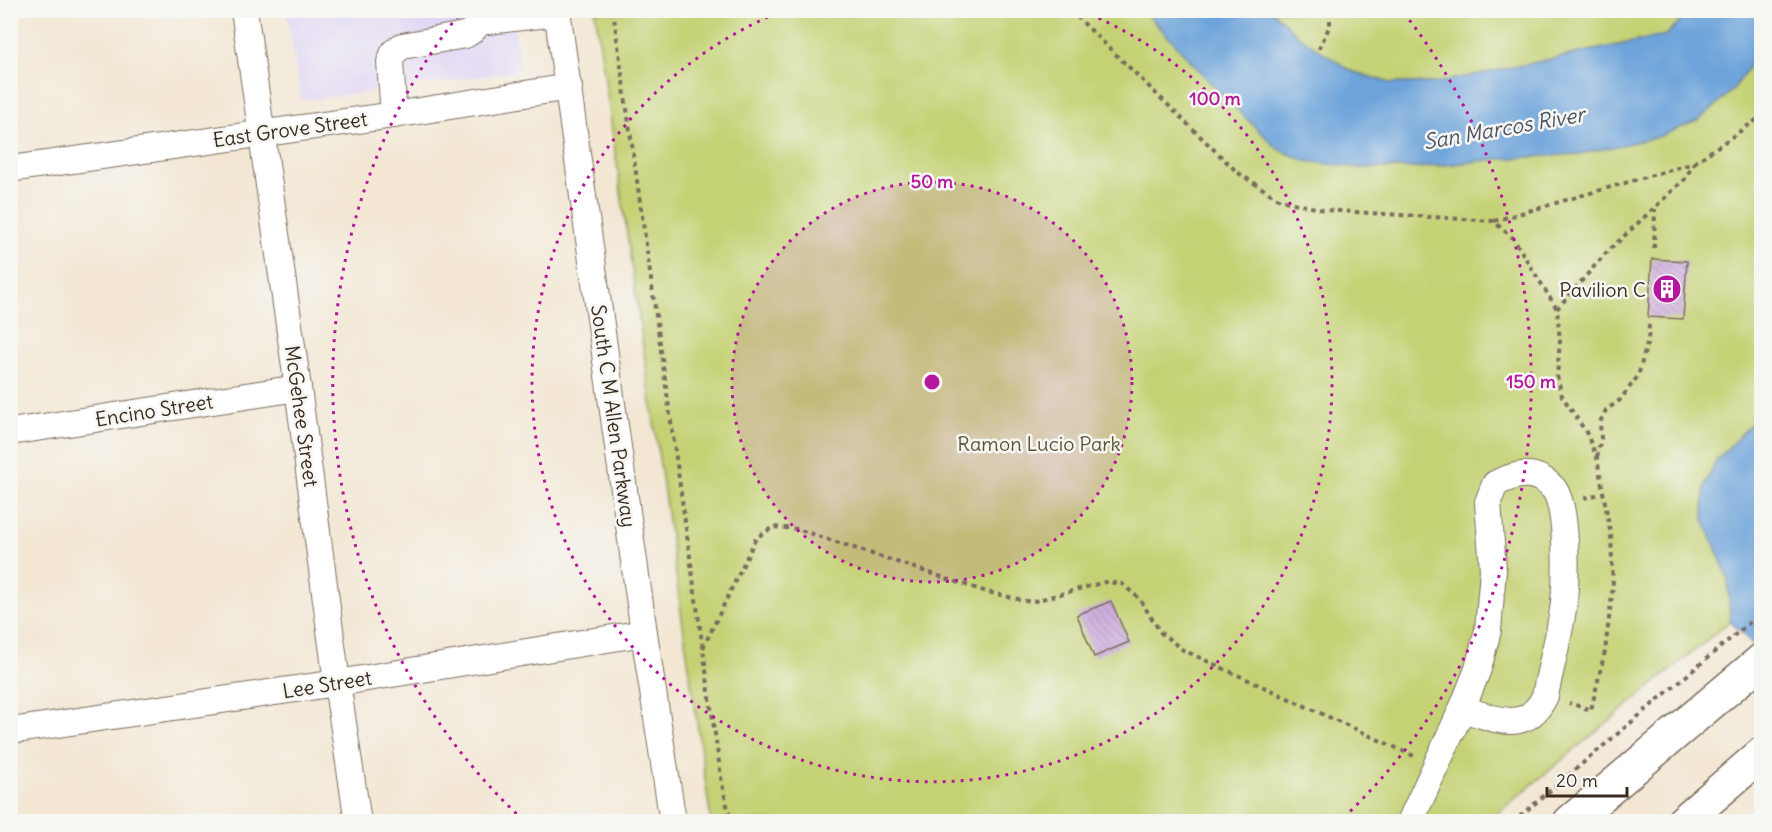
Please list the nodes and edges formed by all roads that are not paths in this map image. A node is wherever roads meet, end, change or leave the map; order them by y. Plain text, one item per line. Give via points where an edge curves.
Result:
1 (244, 10) edge
2 (558, 11) edge
3 (478, 16) edge
4 (569, 87) junction
5 (394, 115) junction
6 (261, 133) junction
7 (10, 169) edge
8 (298, 388) junction
9 (10, 432) edge
10 (644, 633) junction
11 (1761, 660) edge
12 (337, 682) junction
13 (1462, 709) junction
14 (10, 731) edge
15 (1754, 761) edge
16 (358, 822) edge
17 (674, 822) edge
18 (1410, 822) edge
19 (1570, 822) edge
20 (1683, 822) edge

1 - 6 street, McGehee Street
2 - 3 street
2 - 4 street, South C M Allen Parkway
3 - 5 street via 474,30 465,35 402,46 394,52 390,62
4 - 5 street, East Grove Street
4 - 10 street, South C M Allen Parkway
5 - 6 street, East Grove Street
6 - 7 street, East Grove Street
6 - 8 street, McGehee Street
8 - 9 street, Encino Street
8 - 12 street, McGehee Street
10 - 12 street, Lee Street
10 - 17 street, South C M Allen Parkway
11 - 19 main road
12 - 14 street, Lee Street
12 - 16 street, McGehee Street
13 - 13 street via 1488,630 1493,570 1488,502 1495,484 1513,474 1535,476 1554,489 1560,503 1566,553 1563,614 1545,696 1526,719 1506,722
13 - 18 street
15 - 20 main road

